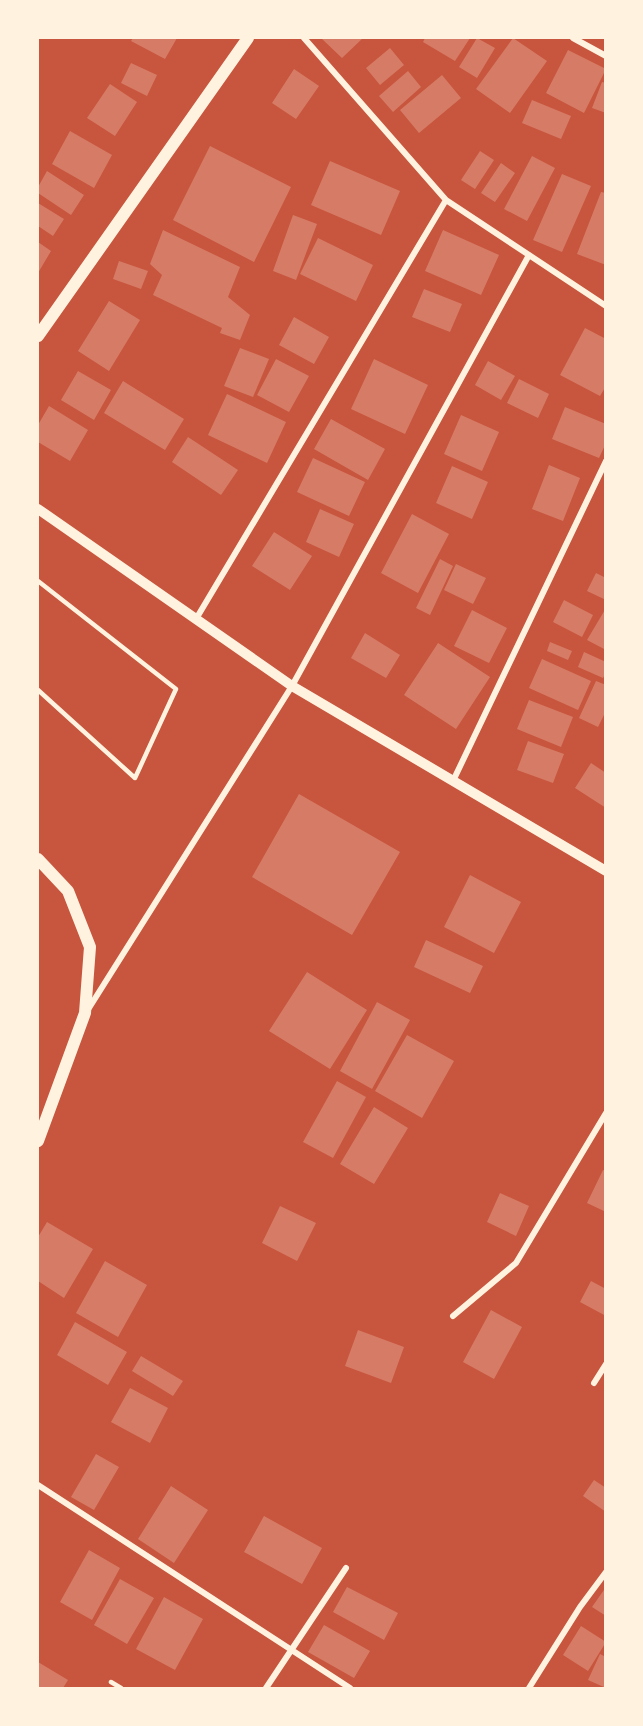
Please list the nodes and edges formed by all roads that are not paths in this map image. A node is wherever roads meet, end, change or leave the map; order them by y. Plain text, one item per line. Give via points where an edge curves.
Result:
1 (248, 38) edge
2 (304, 38) edge
3 (573, 38) edge
4 (606, 56) edge
5 (446, 200) junction
6 (529, 255) junction
7 (606, 306) edge
8 (38, 336) edge
9 (606, 461) edge
10 (38, 509) edge
11 (38, 581) edge
12 (196, 619) junction
13 (292, 686) junction
14 (38, 690) edge
15 (453, 781) junction
16 (38, 859) edge
17 (606, 871) edge
18 (85, 1013) junction
19 (606, 1113) edge
20 (38, 1141) edge
21 (453, 1316) dead end
22 (606, 1364) edge
23 (594, 1383) dead end
24 (38, 1485) edge
25 (346, 1568) dead end
26 (606, 1572) edge
27 (291, 1652) junction
28 (111, 1682) dead end
29 (122, 1689) edge
30 (266, 1689) edge
31 (350, 1689) edge
32 (529, 1689) edge

1 - 8 main road
2 - 5 street
3 - 4 street
5 - 6 street
5 - 12 street
6 - 7 street
6 - 13 street
9 - 15 street
10 - 12 street
11 - 14 lane via 176,689 135,778
12 - 13 street
13 - 15 street
13 - 18 street
15 - 17 street
16 - 18 main road via 68,891 90,947
18 - 20 main road
19 - 21 street via 516,1263
22 - 23 street
24 - 27 street
25 - 27 street
26 - 32 street
27 - 30 street
27 - 31 street
28 - 29 lane

